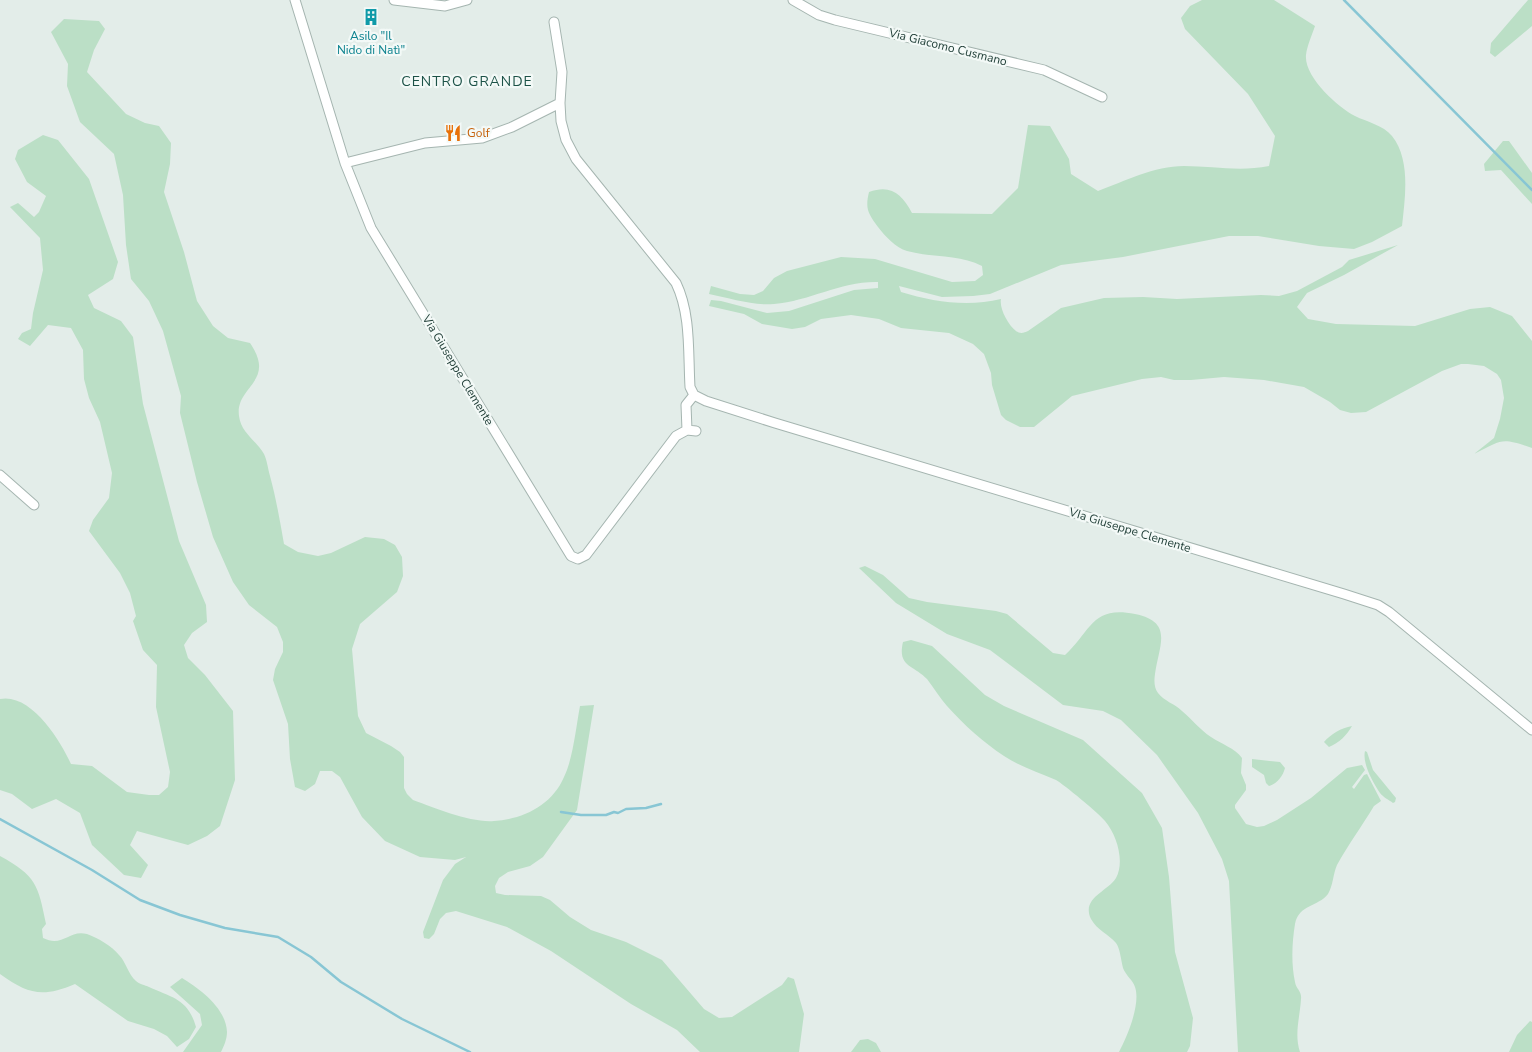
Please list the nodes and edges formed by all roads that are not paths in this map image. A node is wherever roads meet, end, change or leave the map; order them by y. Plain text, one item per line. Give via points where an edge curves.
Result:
1 (295, 0) edge
2 (394, 0) edge
3 (467, 0) edge
4 (793, 0) edge
5 (452, 2) edge
6 (554, 22) dead end
7 (1102, 97) dead end
8 (560, 103) junction
9 (345, 163) junction
10 (694, 395) junction
11 (686, 430) junction
12 (696, 431) dead end
13 (0, 475) edge
14 (34, 505) dead end
15 (1532, 730) edge

1 - 9 street, Via Giuseppe Clemente
2 - 5 street via 435,6
3 - 5 street
4 - 7 street, Via Giacomo Cusmano via 835,20 1044,70
6 - 8 street via 562,72
8 - 9 street via 482,138 425,142
8 - 10 street via 564,133 572,153 676,283 685,310 690,387
9 - 11 street, Via Giuseppe Clemente via 371,228 573,558 581,559 586,555 676,436
10 - 11 street via 686,405
10 - 15 street, VIa Giuseppe Clemente via 775,423 1378,605
11 - 12 street
13 - 14 street

